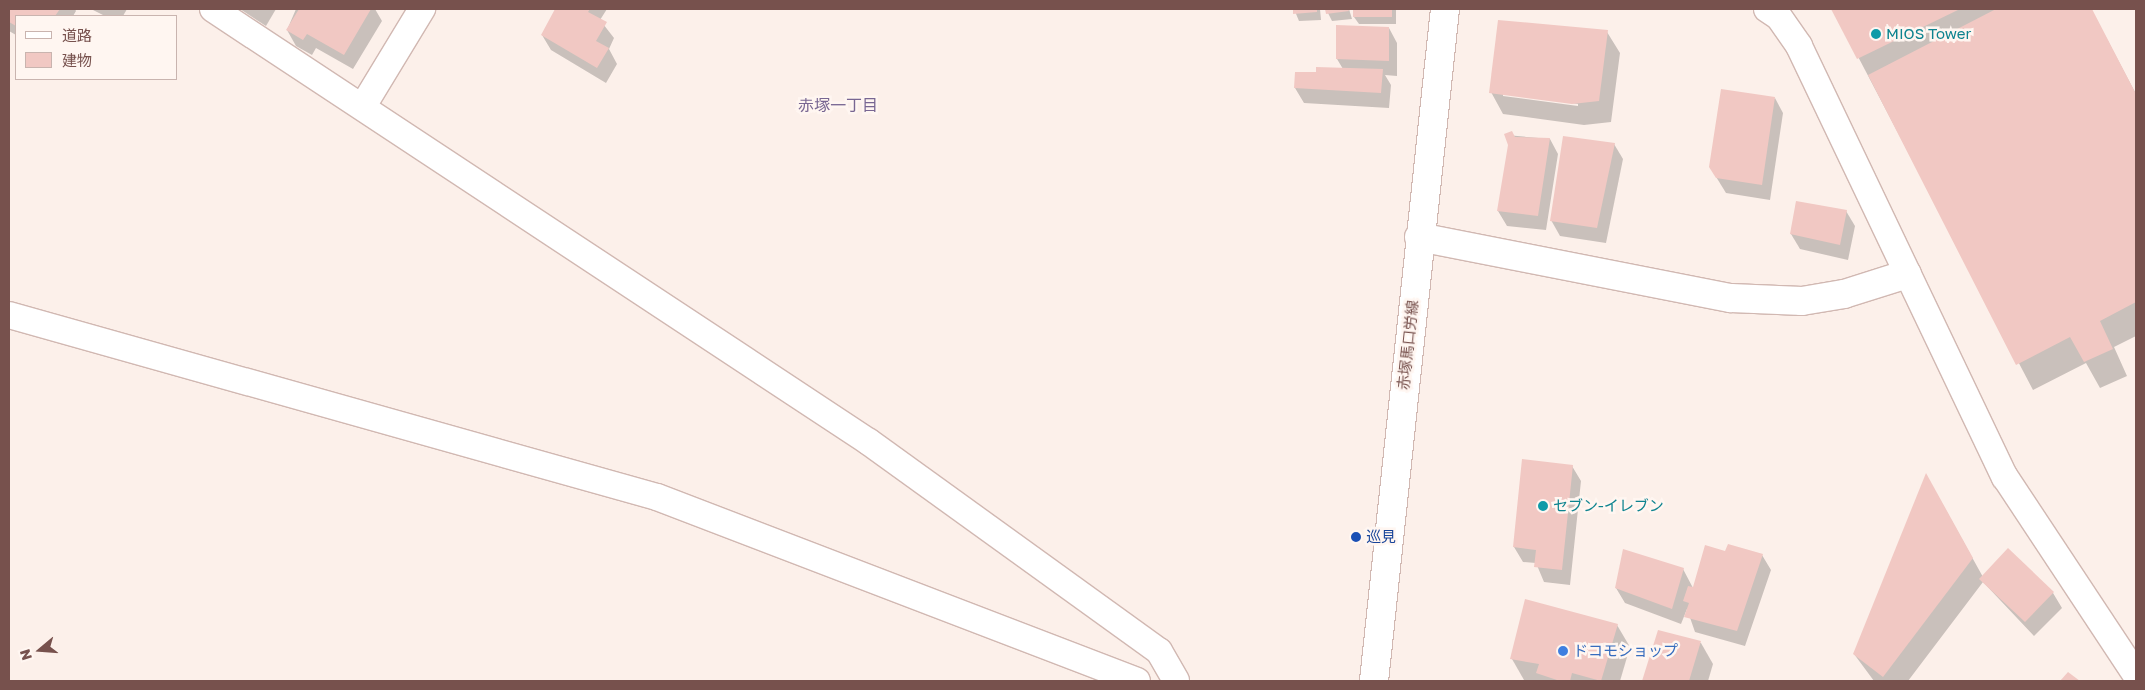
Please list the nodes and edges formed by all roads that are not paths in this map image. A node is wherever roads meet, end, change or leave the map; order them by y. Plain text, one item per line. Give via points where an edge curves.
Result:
1 (213, 9) edge
2 (422, 9) edge
3 (1445, 9) edge
4 (1767, 9) edge
5 (363, 106) junction
6 (1419, 238) junction
7 (1907, 274) junction
8 (9, 315) edge
9 (2136, 675) edge
10 (1137, 681) edge
11 (1176, 681) edge
12 (1374, 681) edge

1 - 5 street
2 - 5 street
3 - 6 main road, 赤塚馬口労線
4 - 7 street via 1778,17 1799,46
5 - 11 street via 869,442 1159,651
6 - 7 main road via 1731,298 1802,301 1844,294
6 - 12 main road, 赤塚馬口労線
7 - 9 street via 1934,322 2006,477
8 - 10 street via 657,497

